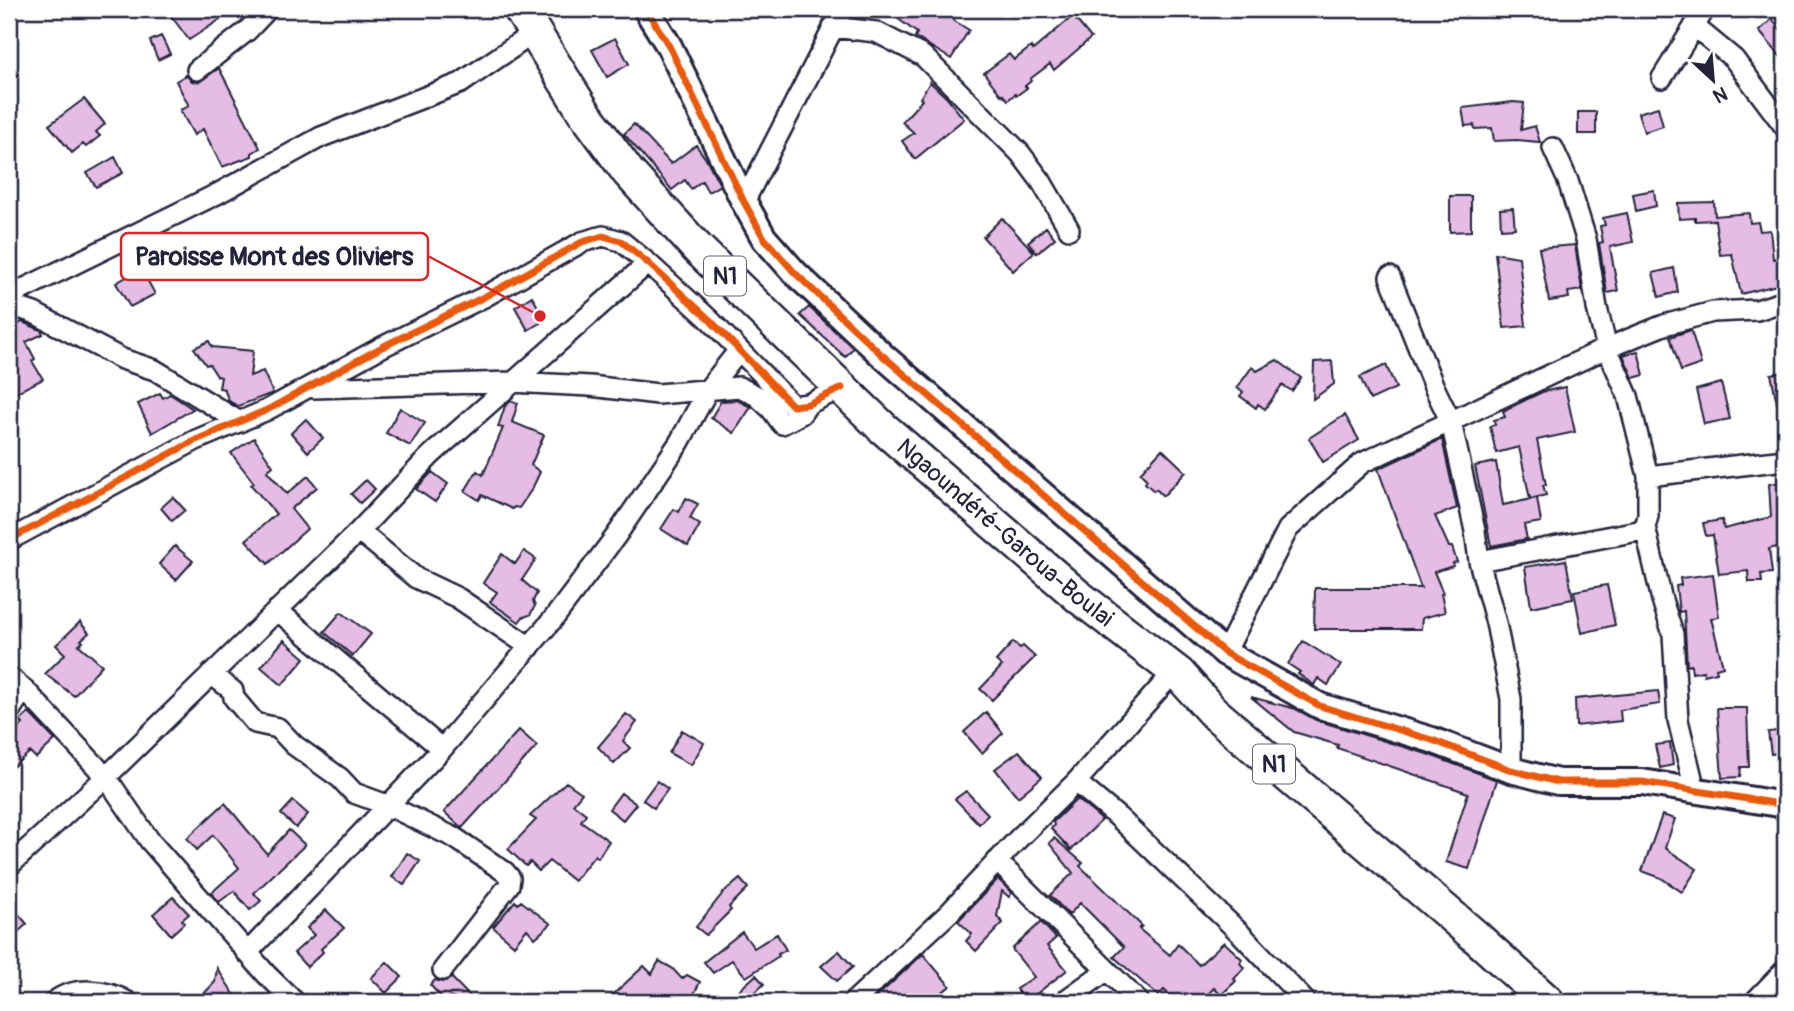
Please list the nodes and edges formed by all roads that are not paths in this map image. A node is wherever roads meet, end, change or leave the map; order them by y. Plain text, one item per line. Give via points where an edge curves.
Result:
1 (268, 9) edge
2 (646, 9) edge
3 (843, 9) edge
4 (1705, 9) edge
5 (528, 21) edge
6 (1694, 26) junction
7 (833, 27) junction
8 (197, 70) dead end
9 (1662, 78) dead end
10 (1785, 127) edge
11 (1553, 148) dead end
12 (744, 202) junction
13 (1069, 229) dead end
14 (648, 262) junction
15 (1390, 277) dead end
16 (1785, 300) edge
17 (9, 302) edge
18 (9, 310) edge
19 (1607, 348) junction
20 (738, 350) junction
21 (512, 382) junction
22 (308, 388) junction
23 (709, 388) junction
24 (842, 388) junction
25 (807, 404) junction
26 (240, 422) junction
27 (1451, 422) junction
28 (1785, 460) edge
29 (1648, 476) junction
30 (1645, 527) junction
31 (359, 531) junction
32 (9, 540) edge
33 (1479, 561) junction
34 (276, 610) junction
35 (530, 647) junction
36 (1225, 653) junction
37 (211, 674) junction
38 (1179, 674) junction
39 (16, 683) edge
40 (9, 712) edge
41 (442, 749) junction
42 (1511, 769) junction
43 (106, 776) junction
44 (1076, 782) junction
45 (1695, 790) junction
46 (387, 805) junction
47 (1785, 805) edge
48 (997, 862) junction
49 (9, 866) edge
50 (247, 953) junction
51 (443, 970) dead end
52 (1785, 970) edge
53 (1106, 971) junction
54 (284, 999) edge
55 (54, 1002) edge
56 (128, 1002) edge
57 (853, 1002) edge
58 (1063, 1002) edge
59 (1139, 1002) edge
60 (1307, 1002) edge
61 (1548, 1002) edge
62 (1754, 1002) edge

1 - 8 street via 247,32
2 - 12 street via 669,46
3 - 7 street
4 - 6 street
5 - 17 street via 461,83 321,137 217,194 13,294
5 - 24 highway, Ngaoundéré-Garoua-Boulai / N1 via 584,112 628,172 698,249
6 - 9 street
6 - 10 street via 1734,60
7 - 12 street
7 - 13 street via 876,32 923,56 1020,153
11 - 19 street via 1569,181 1586,239
12 - 36 street via 764,238 795,274
14 - 20 street
14 - 21 street
14 - 22 street via 621,241 603,236 582,242
15 - 27 street
16 - 19 street via 1758,310 1713,312
18 - 26 street via 34,313 122,359 155,370
19 - 27 street
19 - 29 street via 1628,396
20 - 23 street
20 - 25 street via 793,407
21 - 22 street
21 - 23 street via 658,394
21 - 31 street via 431,455
22 - 26 street
23 - 25 street via 739,387 772,408 782,424 801,414
23 - 35 street via 679,443 616,536
24 - 25 street
24 - 38 highway, Ngaoundéré-Garoua-Boulai / N1 via 1069,588
26 - 32 street via 196,440
27 - 33 street
27 - 36 street via 1362,463 1288,529
28 - 29 street
29 - 30 street
30 - 33 street via 1624,535
30 - 45 street via 1673,634 1678,720
31 - 34 street
31 - 35 street via 416,578 458,598
33 - 42 street via 1511,699
34 - 37 street
34 - 41 street
35 - 41 street
36 - 42 street via 1320,706
37 - 43 street
37 - 46 street via 233,691 256,723 278,728 354,793
38 - 44 street via 1166,681
38 - 61 highway, Ngaoundéré-Garoua-Boulai / N1 via 1212,711
39 - 40 street
39 - 43 street
41 - 46 street
42 - 45 street via 1558,782 1642,782
43 - 49 street
43 - 50 street via 150,841
44 - 48 street
44 - 60 street via 1240,933
45 - 47 street
46 - 50 street
46 - 51 street via 455,838 510,878
48 - 53 street
48 - 57 street
50 - 54 street
52 - 62 street
53 - 58 street
53 - 59 street
55 - 56 street via 63,995 92,990

